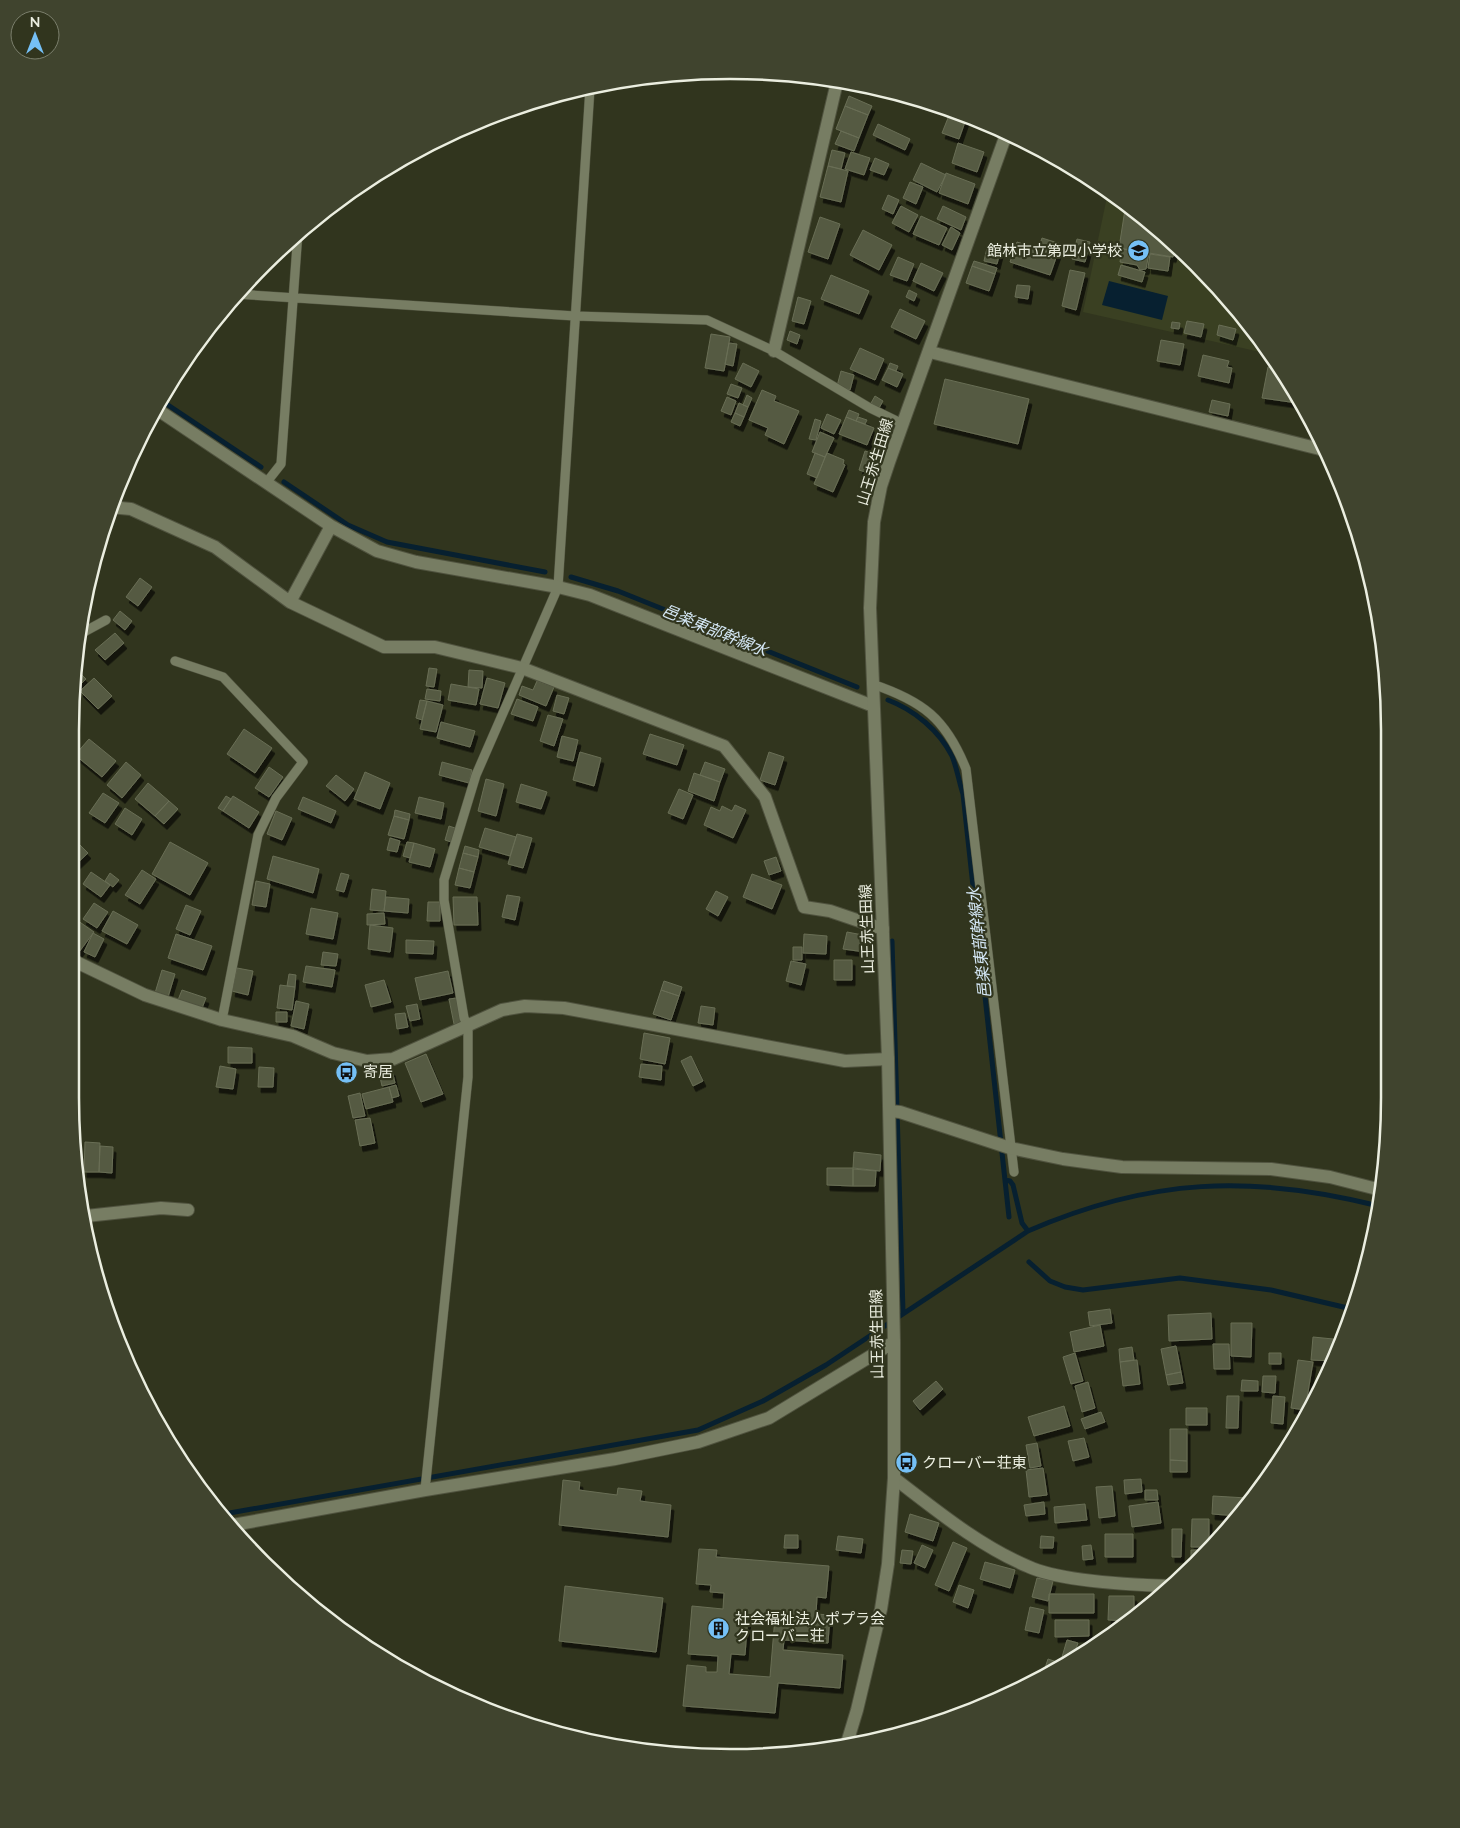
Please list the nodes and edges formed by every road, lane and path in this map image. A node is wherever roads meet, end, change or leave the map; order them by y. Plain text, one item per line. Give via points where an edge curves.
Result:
1 (836, 87) edge
2 (590, 94) edge
3 (1003, 139) edge
4 (297, 243) edge
5 (246, 295) edge
6 (294, 297) junction
7 (575, 316) junction
8 (774, 351) junction
9 (930, 352) junction
10 (162, 412) edge
11 (903, 424) junction
12 (1317, 448) edge
13 (266, 482) junction
14 (118, 508) edge
15 (331, 526) junction
16 (558, 586) junction
17 (290, 602) junction
18 (106, 620) dead end
19 (86, 631) edge
20 (175, 661) dead end
21 (522, 668) junction
22 (872, 684) junction
23 (874, 706) junction
24 (883, 929) junction
25 (79, 964) edge
26 (222, 1020) junction
27 (468, 1026) junction
28 (888, 1059) junction
29 (890, 1111) junction
30 (1009, 1147) junction
31 (1014, 1172) dead end
32 (1375, 1188) edge
33 (188, 1210) dead end
34 (89, 1216) edge
35 (894, 1342) junction
36 (894, 1478) junction
37 (425, 1490) junction
38 (238, 1524) edge
39 (1162, 1585) edge
40 (848, 1738) edge

1 - 8 street
2 - 7 lane
3 - 9 street, 山王赤生田線
4 - 6 lane
5 - 6 lane
6 - 7 lane
6 - 13 lane via 281,464
7 - 8 lane via 707,320
7 - 16 lane
8 - 11 lane
9 - 11 street, 山王赤生田線
9 - 12 street
10 - 13 street
11 - 22 street, 山王赤生田線 via 881,486 874,522 870,608
13 - 15 street
14 - 17 street via 131,509 215,547
15 - 16 street via 377,551 416,562
15 - 17 street
16 - 21 lane
16 - 23 street via 590,595
17 - 21 street via 384,647 435,647
18 - 19 lane
20 - 26 lane via 223,677 303,762 276,798 258,836
21 - 24 street via 724,746 765,797 804,906
21 - 27 lane via 476,775 444,880 446,909
22 - 23 street, 山王赤生田線
22 - 30 lane via 910,700 943,725 955,742 966,769
23 - 24 street, 山王赤生田線
24 - 28 street, 山王赤生田線
25 - 26 street via 145,995
26 - 27 street via 293,1036 333,1053 366,1061 392,1059
27 - 28 street via 502,1010 525,1006 564,1008 846,1061
27 - 37 lane via 468,1077
28 - 29 street, 山王赤生田線
29 - 30 street
29 - 35 street, 山王赤生田線
30 - 31 lane
30 - 32 street via 1063,1159 1122,1166 1271,1169 1330,1177
33 - 34 street via 161,1208
35 - 36 street, 山王赤生田線
35 - 37 street via 769,1418 740,1429 698,1442 614,1459
36 - 39 street via 961,1529 1027,1566 1045,1573
36 - 40 street, 山王赤生田線 via 888,1564 881,1609
37 - 38 street

